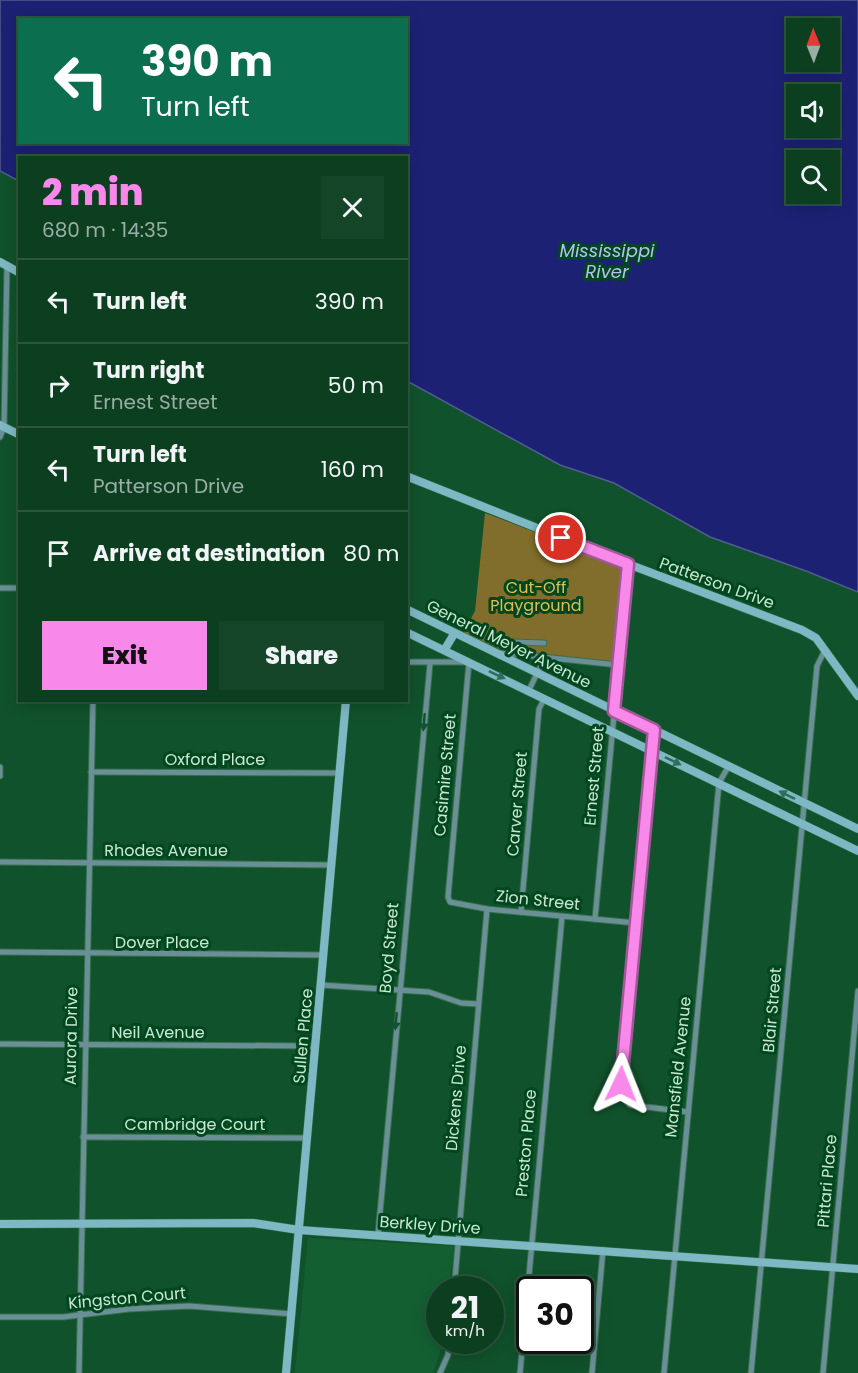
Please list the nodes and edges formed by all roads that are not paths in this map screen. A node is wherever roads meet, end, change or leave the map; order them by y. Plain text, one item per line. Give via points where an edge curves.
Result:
1 (3, 264) edge
2 (18, 272) edge
3 (2, 426) edge
4 (18, 434) edge
5 (0, 437) edge
6 (408, 477) edge
7 (628, 564) junction
8 (0, 588) edge
9 (18, 588) edge
10 (408, 610) edge
11 (408, 633) edge
12 (454, 634) junction
13 (543, 643) dead end
14 (445, 649) junction
15 (824, 652) junction
16 (500, 656) junction
17 (544, 659) junction
18 (408, 662) edge
19 (469, 662) junction
20 (430, 664) junction
21 (618, 665) junction
22 (538, 674) junction
23 (529, 690) junction
24 (858, 696) edge
25 (544, 699) junction
26 (93, 702) edge
27 (346, 702) edge
28 (614, 711) junction
29 (612, 730) junction
30 (654, 730) junction
31 (653, 751) junction
32 (728, 766) junction
33 (0, 767) edge
34 (91, 772) junction
35 (339, 773) junction
36 (0, 776) edge
37 (719, 783) junction
38 (805, 804) junction
39 (803, 824) junction
40 (858, 829) edge
41 (858, 851) edge
42 (0, 862) edge
43 (88, 863) junction
44 (332, 865) junction
45 (448, 891) joint
46 (488, 909) junction
47 (521, 912) junction
48 (562, 916) junction
49 (595, 919) junction
50 (636, 923) junction
51 (0, 952) edge
52 (86, 955) junction
53 (324, 955) junction
54 (321, 985) junction
55 (399, 990) junction
56 (858, 991) edge
57 (478, 1004) junction
58 (0, 1044) edge
59 (84, 1045) junction
60 (315, 1046) junction
61 (688, 1112) junction
62 (83, 1137) junction
63 (307, 1138) junction
64 (81, 1223) junction
65 (0, 1224) edge
66 (299, 1230) junction
67 (378, 1235) junction
68 (457, 1240) junction
69 (531, 1245) junction
70 (603, 1250) junction
71 (673, 1255) junction
72 (761, 1261) junction
73 (832, 1267) junction
74 (858, 1269) edge
75 (454, 1276) edge
76 (80, 1314) junction
77 (292, 1314) junction
78 (0, 1317) edge
79 (448, 1354) edge
80 (79, 1373) edge
81 (286, 1373) edge
82 (440, 1373) edge
83 (520, 1373) edge
84 (592, 1373) edge
85 (664, 1373) edge
86 (751, 1373) edge
87 (823, 1373) edge

1 - 2 street
1 - 3 street
3 - 4 street
3 - 5 street
6 - 7 street, Patterson Drive
7 - 15 street, Patterson Drive via 793,625 816,638
7 - 21 street, Ernest Street
8 - 9 street
10 - 12 street, General Meyer Avenue
11 - 14 street, General Meyer Avenue
12 - 14 street
12 - 16 street, General Meyer Avenue
13 - 16 street via 512,642
14 - 19 street, General Meyer Avenue
15 - 24 street, Patterson Drive
15 - 38 street, Blair Street via 817,666
16 - 17 street
16 - 22 street, General Meyer Avenue
17 - 21 street
17 - 22 street
18 - 20 street
19 - 20 street
19 -> 23 street, General Meyer Avenue
19 - 45 street, Casimire Street
20 -> 55 street, Boyd Street
21 - 28 street, Ernest Street
22 - 23 street
22 - 28 street, General Meyer Avenue
23 - 25 street, General Meyer Avenue
25 - 29 street, General Meyer Avenue
25 - 47 street, Carver Street via 539,710
26 - 34 street, Aurora Drive
27 - 35 street, Sullen Place
28 - 29 street, Ernest Street
28 - 30 street, General Meyer Avenue
29 - 31 street, General Meyer Avenue
29 - 49 street, Ernest Street
30 - 31 street
30 - 32 street, General Meyer Avenue
31 -> 37 street, General Meyer Avenue
31 - 50 street
32 - 37 street, Mansfield Avenue
38 -> 32 street, General Meyer Avenue
33 - 36 street
34 - 35 street, Oxford Place
34 - 43 street, Aurora Drive
35 - 44 street, Sullen Place
37 - 39 street, General Meyer Avenue
37 - 61 street, Mansfield Avenue
38 - 39 street, Blair Street
38 - 40 street, General Meyer Avenue
39 - 41 street, General Meyer Avenue
39 - 72 street, Blair Street
42 - 43 street, Rhodes Avenue
43 - 44 street, Rhodes Avenue
43 - 52 street, Aurora Drive
44 - 53 street, Sullen Place
45 - 46 street, Zion Street via 453,904
46 - 47 street, Zion Street
46 - 57 street, Dickens Drive
47 - 48 street, Zion Street
48 - 49 street, Zion Street
48 - 69 street, Preston Place
49 - 50 street, Zion Street
50 - 61 street via 622,1094 630,1105 640,1108
51 - 52 street, Dover Place
52 - 53 street, Dover Place
52 - 59 street, Aurora Drive
53 - 54 street, Sullen Place
54 - 55 street
54 - 60 street, Sullen Place
55 - 57 street via 429,992 461,1003
55 -> 67 street, Boyd Street
56 - 73 street, Pittari Place
57 - 68 street, Dickens Drive
58 - 59 street, Neil Avenue
59 - 60 street, Neil Avenue
59 - 62 street, Aurora Drive
60 - 63 street, Sullen Place
61 - 71 street, Mansfield Avenue
62 - 63 street, Cambridge Court
62 - 64 street, Aurora Drive
63 - 66 street, Sullen Place
64 - 65 street, Berkley Drive
64 - 66 street, Berkley Drive via 253,1223
64 - 76 street, Aurora Drive
66 - 67 street, Berkley Drive
66 - 77 street, Sullen Place
67 - 68 street, Berkley Drive
68 - 69 street, Berkley Drive
68 - 75 street, Dickens Drive
69 - 70 street, Berkley Drive
69 - 83 street, Preston Place
70 - 71 street, Berkley Drive
70 - 84 street
71 - 72 street, Berkley Drive
71 - 85 street, Mansfield Avenue
72 - 73 street, Berkley Drive
72 - 86 street, Blair Street
73 - 74 street, Berkley Drive
73 - 87 street, Pittari Place
76 - 77 street, Kingston Court via 189,1306
76 - 78 street, Kingston Court
76 - 80 street, Aurora Drive
77 - 81 street, Sullen Place
79 - 82 street

